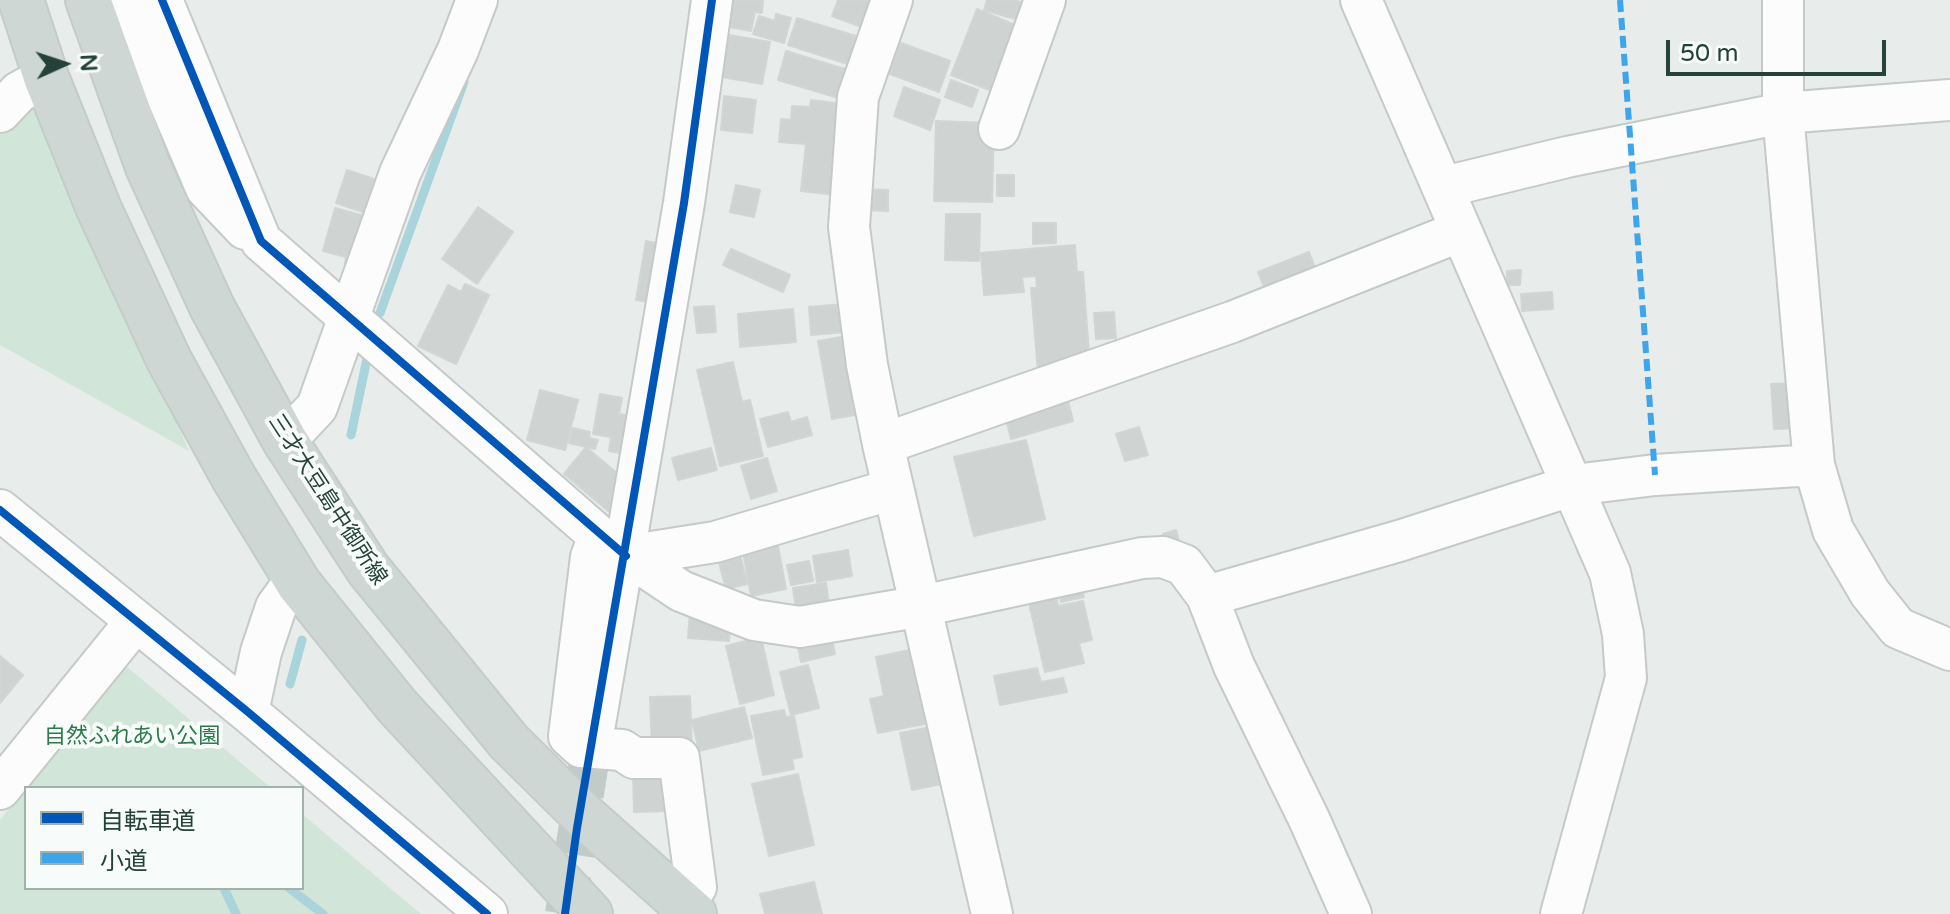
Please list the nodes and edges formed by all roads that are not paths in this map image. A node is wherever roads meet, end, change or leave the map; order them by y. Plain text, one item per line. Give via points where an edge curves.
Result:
1 (21, 0) edge
2 (88, 0) edge
3 (126, 0) edge
4 (162, 0) edge
5 (477, 0) edge
6 (712, 0) edge
7 (892, 0) edge
8 (1045, 0) edge
9 (1361, 0) edge
10 (1783, 0) edge
11 (46, 77) junction
12 (1950, 100) edge
13 (0, 112) edge
14 (1783, 113) junction
15 (999, 129) dead end
16 (1444, 187) junction
17 (1461, 231) junction
18 (261, 241) junction
19 (349, 319) junction
20 (285, 441) junction
21 (883, 444) junction
22 (1814, 465) junction
23 (1574, 485) junction
24 (893, 489) junction
25 (0, 510) edge
26 (612, 546) junction
27 (299, 584) junction
28 (1207, 596) junction
29 (922, 606) junction
30 (136, 621) junction
31 (1950, 650) edge
32 (248, 712) junction
33 (0, 789) edge
34 (695, 901) edge
35 (487, 914) edge
36 (590, 914) edge
37 (992, 914) edge
38 (1351, 914) edge
39 (1561, 914) edge

1 - 11 main road
2 - 20 main road, 三才大豆島中御所線 via 148,167 212,307
3 - 18 street via 206,188
4 - 18 street
5 - 19 street via 400,173
6 - 26 street via 684,203
7 - 21 street via 858,97 849,227
8 - 15 street
9 - 16 street
10 - 14 street
11 - 13 street via 19,92
11 - 27 main road via 99,209 169,360
12 - 14 street
14 - 16 street
14 - 22 street
16 - 17 street
17 - 21 street via 1232,322
17 - 23 street
18 - 19 street
19 - 20 street via 317,407
19 - 26 street
20 - 34 main road, 三才大豆島中御所線 via 368,569 509,742 583,815
21 - 24 street
22 - 23 street
22 - 31 street via 1833,530 1870,593 1898,628
23 - 28 street
23 - 39 street via 1610,573 1626,678
24 - 26 street via 715,542
24 - 29 street
25 - 30 street
26 - 29 street via 681,591 754,620 800,627
26 - 34 street via 608,737 634,758 679,758
27 - 32 street via 276,607
27 - 36 main road via 397,706
28 - 29 street via 1184,565 1163,557
28 - 38 street via 1234,666
29 - 37 street
30 - 32 street
30 - 33 street
32 - 35 street

